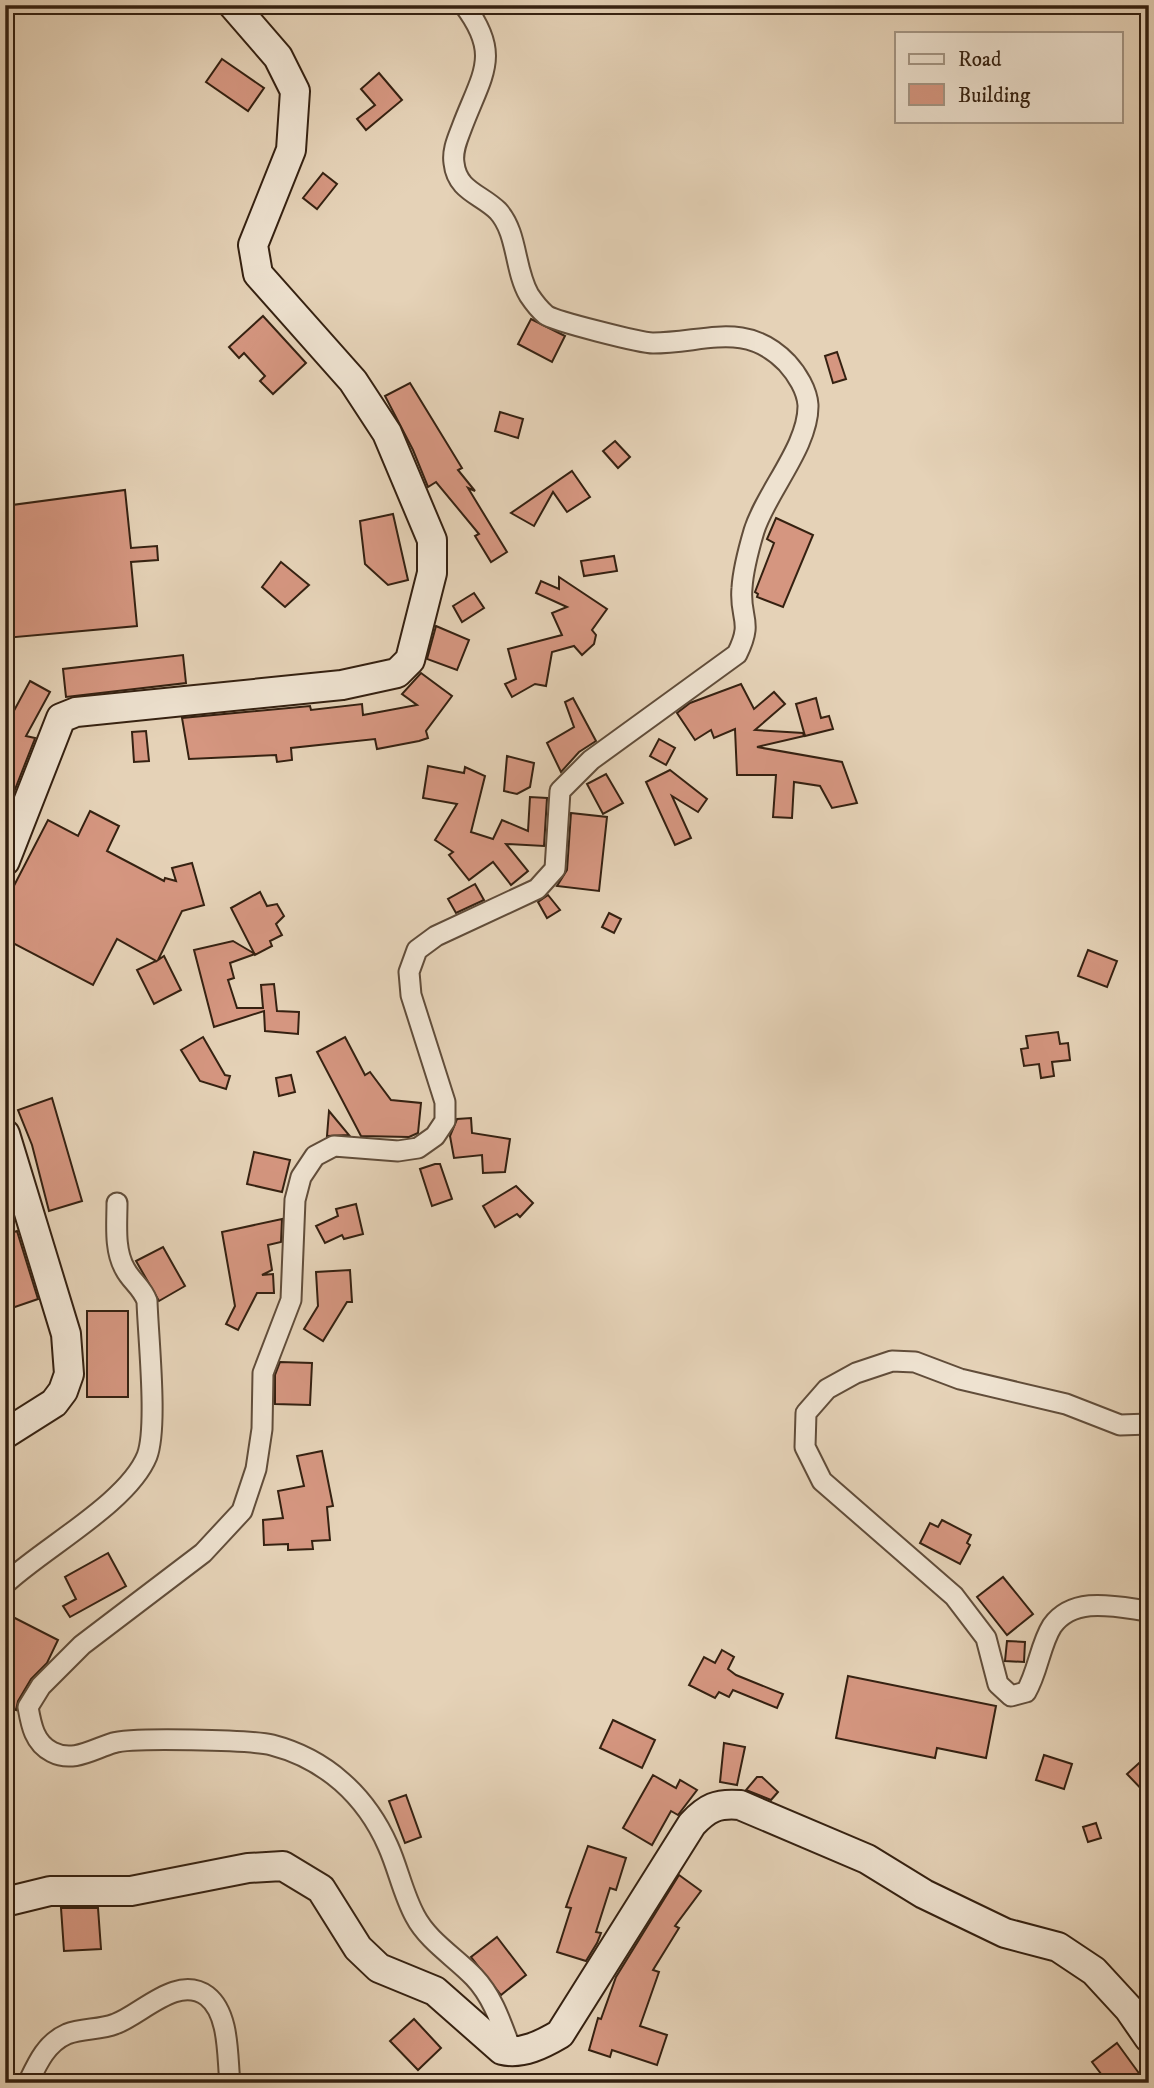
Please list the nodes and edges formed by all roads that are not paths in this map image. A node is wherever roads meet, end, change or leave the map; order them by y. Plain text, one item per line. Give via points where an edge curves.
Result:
1 (233, 5) edge
2 (464, 5) edge
3 (5, 861) edge
4 (5, 1135) edge
5 (117, 1203) dead end
6 (1149, 1424) edge
7 (5, 1434) edge
8 (5, 1584) edge
9 (1149, 1611) edge
10 (5, 1902) edge
11 (1149, 2038) edge
12 (512, 2052) junction
13 (28, 2083) edge
14 (230, 2083) edge

1 - 3 street via 278,57 295,91 291,150 253,245 258,274 353,381 387,433 432,540 432,573 410,660 397,673 342,685 76,712 61,718
2 - 12 street via 482,28 487,48 453,161 459,181 498,211 509,229 520,278 531,298 547,316 650,344 723,335 751,339 778,353 798,375 808,405 801,436 754,531 742,589 747,634 737,654 591,760 561,791 555,869 548,880 417,950 409,972 411,995 444,1102 445,1121 435,1136 418,1148 334,1146 316,1156 301,1177 295,1200 291,1300 263,1373 256,1469 242,1511 202,1553 82,1645 41,1686 28,1707 33,1733 52,1753 79,1756 115,1741 146,1739 271,1744 346,1782 388,1845 415,1917 492,2001
4 - 7 street via 66,1334 69,1374 54,1403
5 - 8 street via 119,1253 147,1301 151,1433 147,1456 130,1483
6 - 9 street via 1120,1425 1066,1404 960,1379 915,1362 892,1361 827,1389 806,1413 805,1447 822,1481 971,1615 986,1638 998,1684 1011,1696 1026,1692 1052,1627 1068,1610 1094,1605
10 - 12 street via 50,1891 131,1891 248,1868 283,1866 321,1889 358,1948 379,1968 435,1991 502,2050
11 - 12 street via 1094,1970 1058,1948 1005,1933 924,1894 867,1859 740,1805 721,1804 706,1810 692,1824 560,2034 541,2045
13 - 14 street via 43,2052 67,2034 114,2025 171,1993 188,1989 207,1996 221,2016

